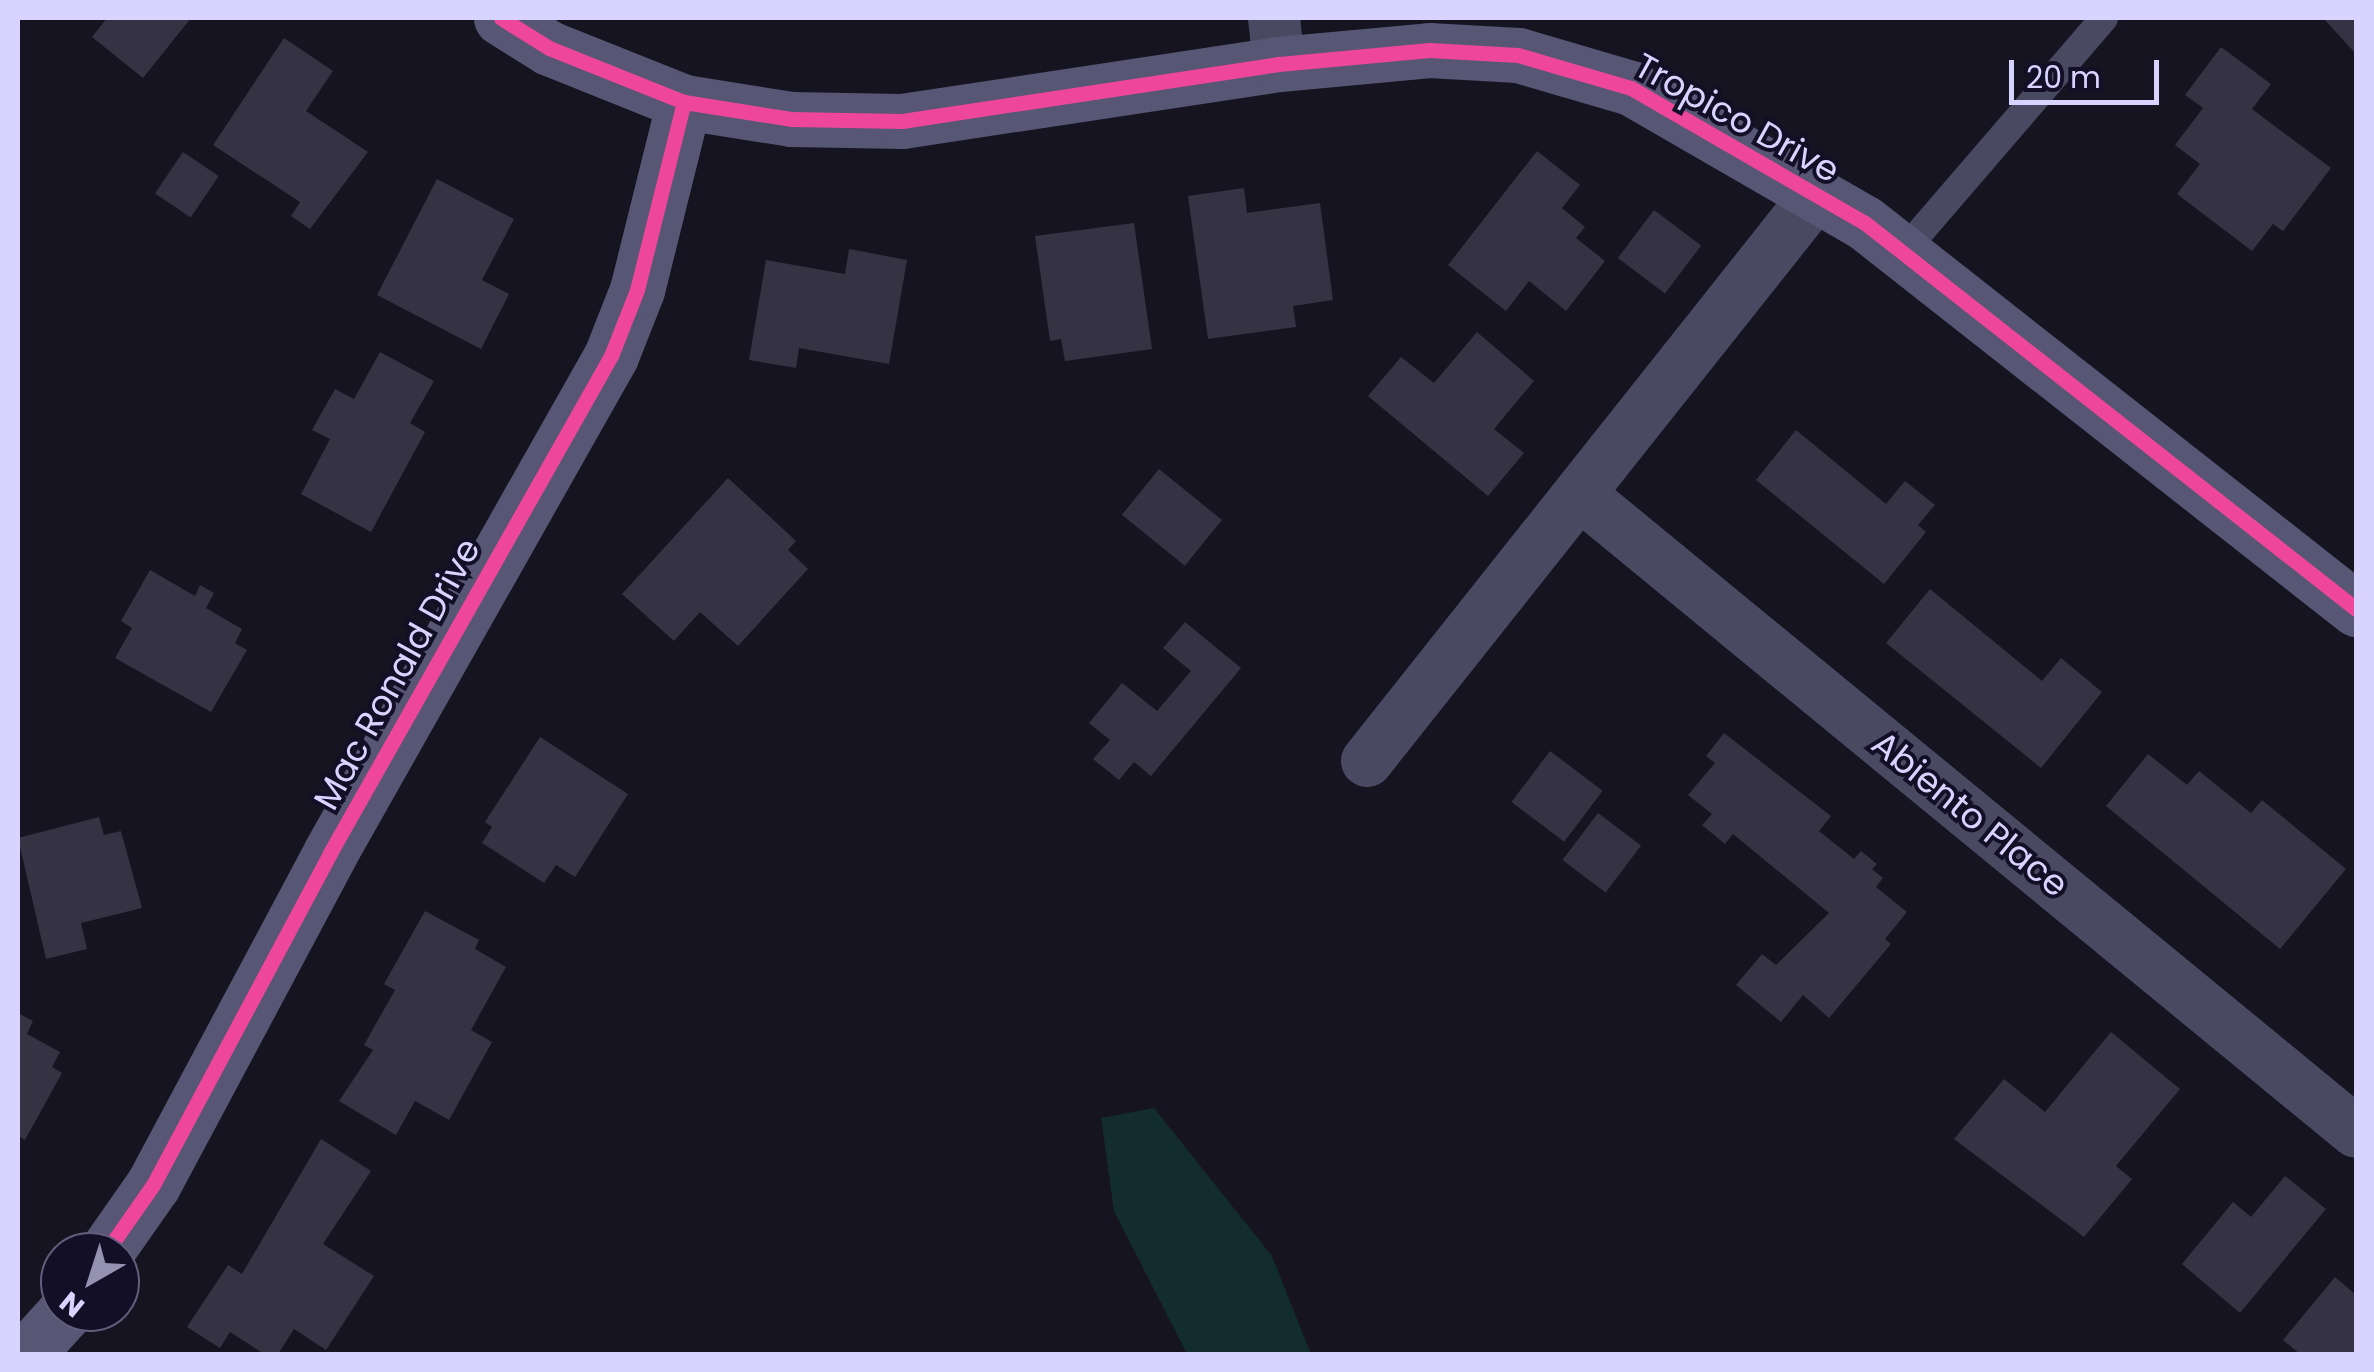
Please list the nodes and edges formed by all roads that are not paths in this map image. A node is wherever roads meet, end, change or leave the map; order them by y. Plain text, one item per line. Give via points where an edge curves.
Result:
1 (501, 18) edge
2 (2104, 18) edge
3 (1276, 41) edge
4 (684, 102) junction
5 (1817, 194) junction
6 (1902, 252) junction
7 (1583, 496) junction
8 (2356, 609) edge
9 (1367, 762) dead end
10 (2356, 1132) edge
11 (120, 1232) edge
12 (47, 1332) edge
13 (27, 1354) edge

1 - 4 street, Tropico Drive via 549,48
2 - 6 lane
3 - 4 street, Tropico Drive via 902,121 791,119
3 - 5 street, Tropico Drive via 1518,56 1631,88
4 - 11 street, Mac Ronald Drive via 637,290 611,356 330,853 153,1185
5 - 6 street, Tropico Drive
5 - 7 street
6 - 8 street, Tropico Drive
7 - 9 street
7 - 10 street, Abiento Place
12 - 13 street

